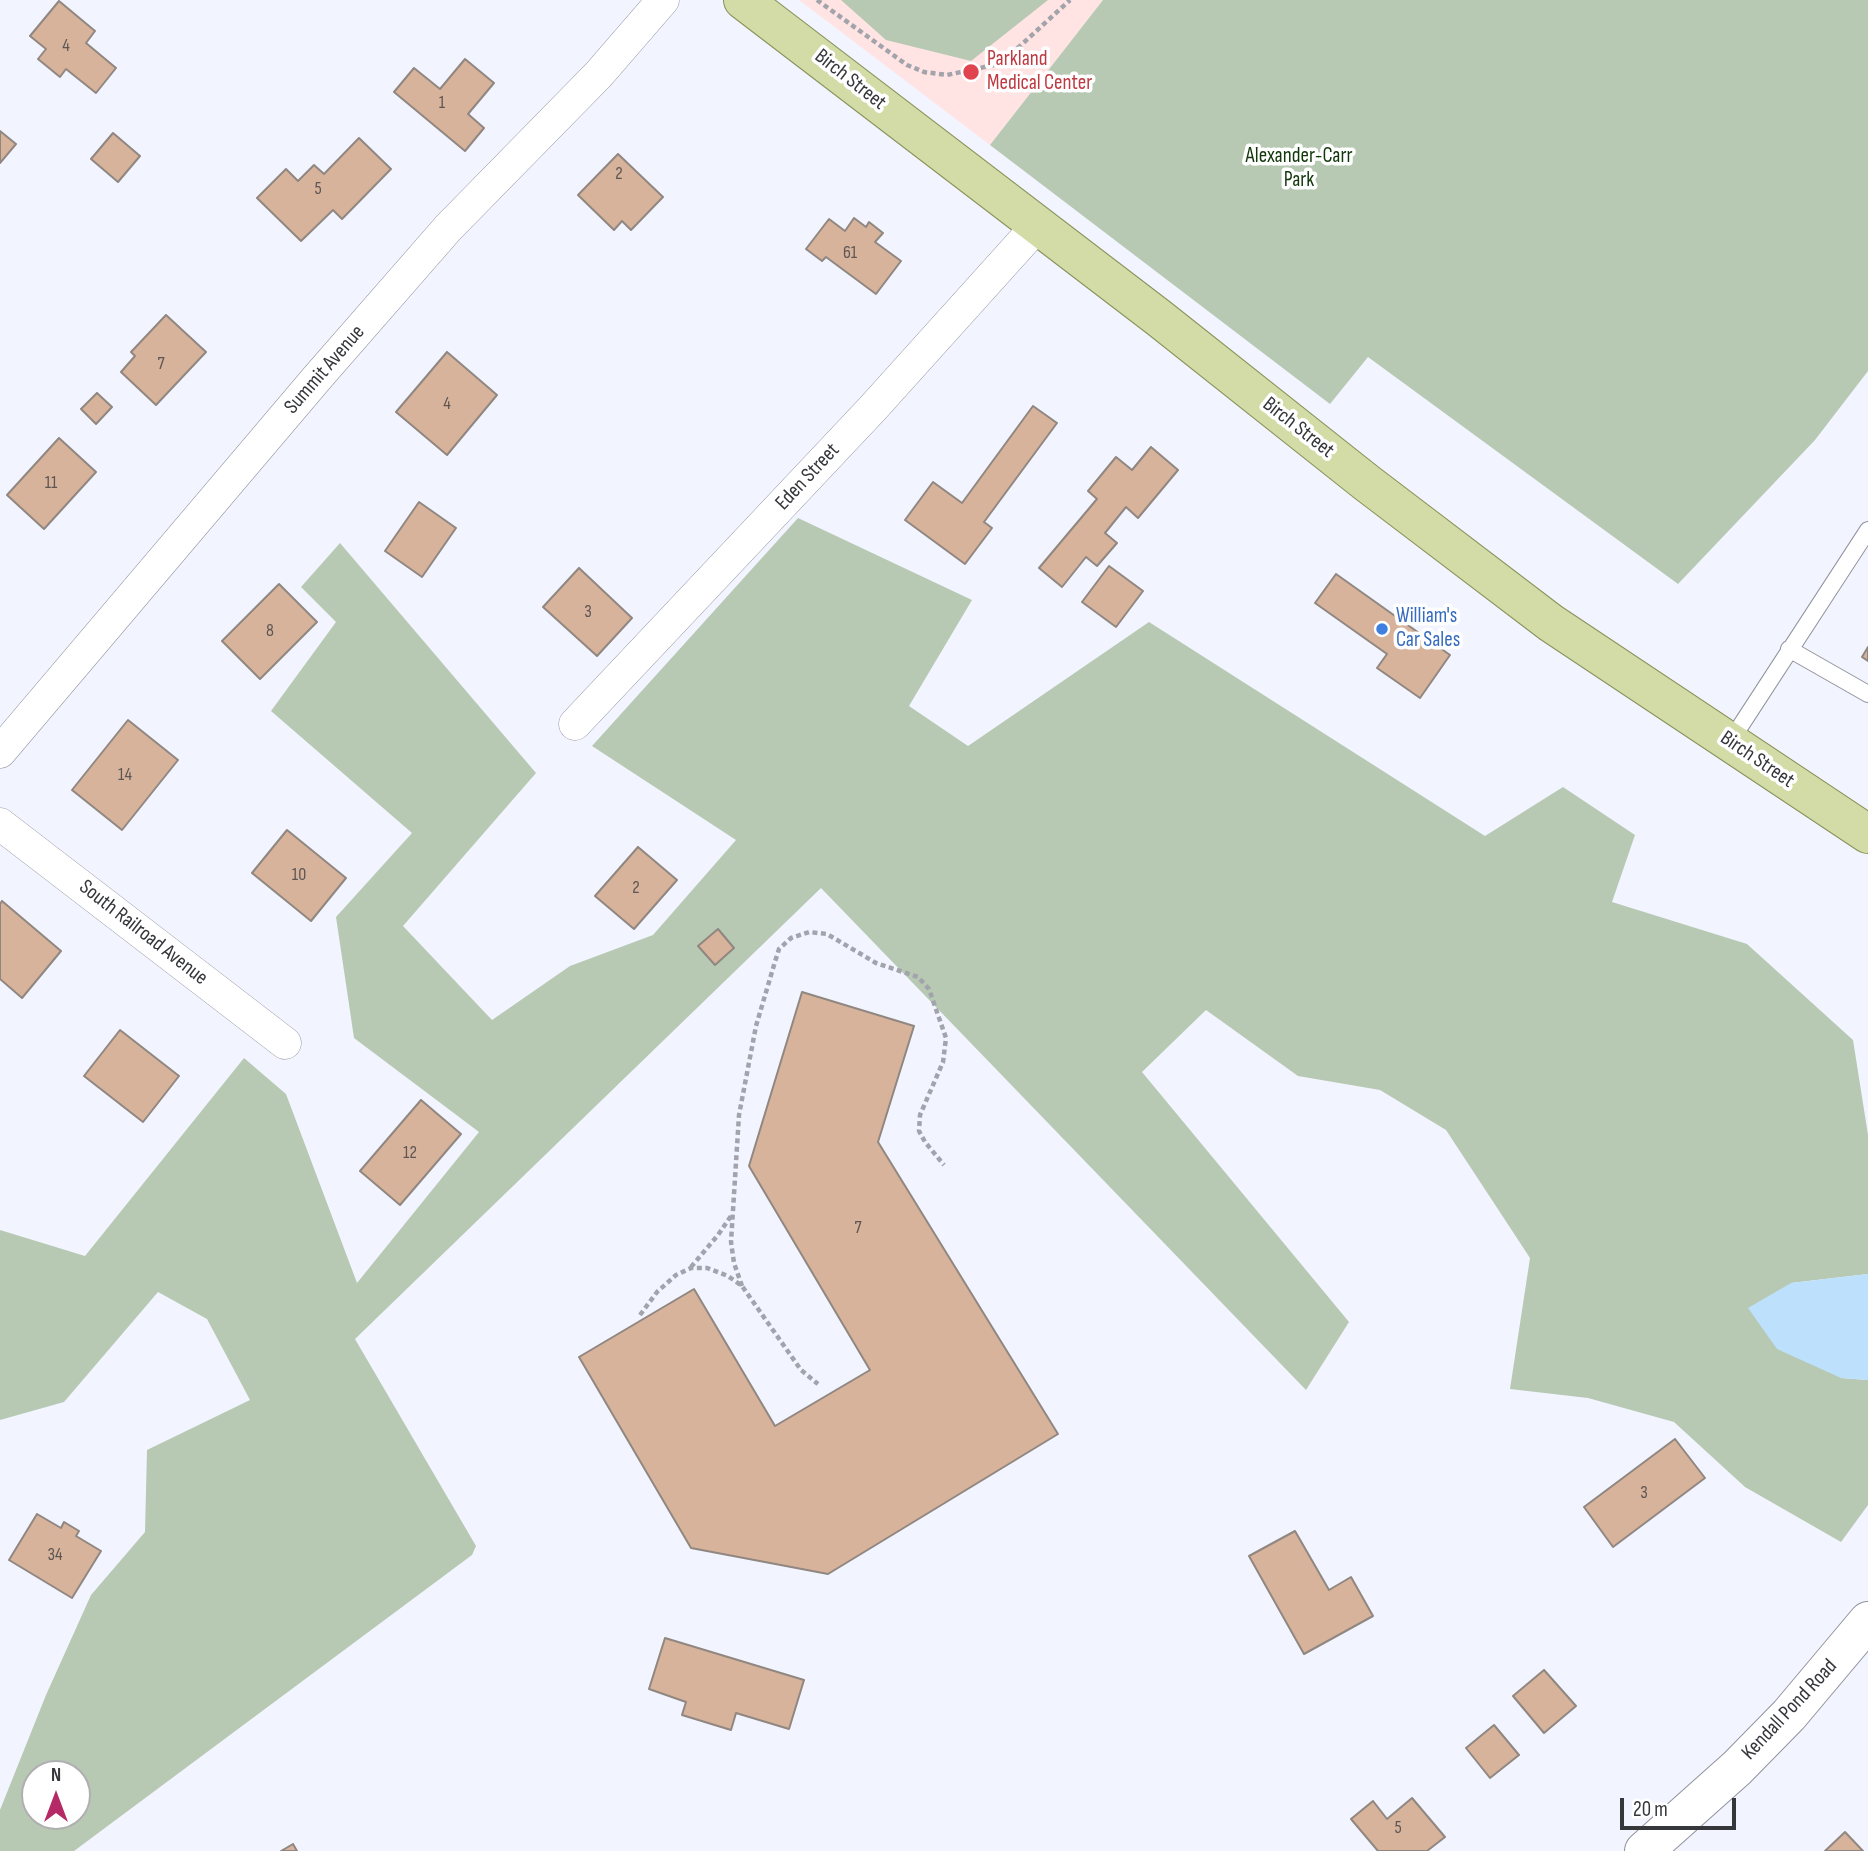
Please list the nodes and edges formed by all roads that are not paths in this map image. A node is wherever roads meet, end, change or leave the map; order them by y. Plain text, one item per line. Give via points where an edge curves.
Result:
1 (663, 0) edge
2 (743, 0) edge
3 (1037, 226) junction
4 (1868, 530) edge
5 (1861, 557) edge
6 (1789, 649) junction
7 (1868, 694) edge
8 (575, 724) dead end
9 (1730, 742) junction
10 (0, 752) edge
11 (0, 824) edge
12 (1868, 834) edge
13 (285, 1043) dead end
14 (1868, 1621) edge
15 (1644, 1851) edge

1 - 10 street, Summit Avenue via 599,74 448,228
2 - 3 main road, Birch Street
3 - 8 street, Eden Street via 873,408
3 - 9 main road, Birch Street via 1551,623
4 - 5 lane
5 - 6 lane
6 - 7 lane
6 - 9 lane
9 - 12 main road, Birch Street
11 - 13 street, South Railroad Avenue
14 - 15 street, Kendall Pond Road via 1789,1715

